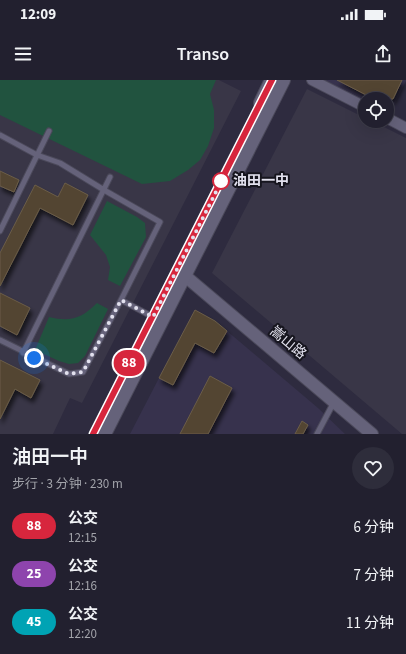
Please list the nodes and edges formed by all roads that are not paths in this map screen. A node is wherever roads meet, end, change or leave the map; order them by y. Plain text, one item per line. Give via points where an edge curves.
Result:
1 (272, 80) edge
2 (283, 80) edge
3 (314, 80) edge
4 (358, 103) edge
5 (394, 122) edge
6 (406, 128) edge
7 (49, 131) dead end
8 (0, 135) edge
9 (37, 155) junction
10 (110, 177) dead end
11 (104, 190) junction
12 (0, 231) edge
13 (184, 275) junction
14 (121, 300) junction
15 (153, 317) junction
16 (0, 340) edge
17 (23, 353) junction
18 (334, 402) junction
19 (93, 434) edge
20 (104, 434) edge
21 (317, 434) edge
22 (372, 434) edge

1 - 15 main road
2 - 13 main road
3 - 4 street
5 - 6 street
7 - 9 lane
8 - 9 lane
9 - 11 lane via 60,164
9 - 12 lane
10 - 11 lane
11 - 14 lane via 160,222
11 - 17 lane
13 - 18 street, 嵩山路
13 - 20 main road
14 - 15 lane
14 - 17 lane via 83,372 69,374
15 - 19 main road
16 - 17 lane
18 - 21 lane
18 - 22 street, 嵩山路

